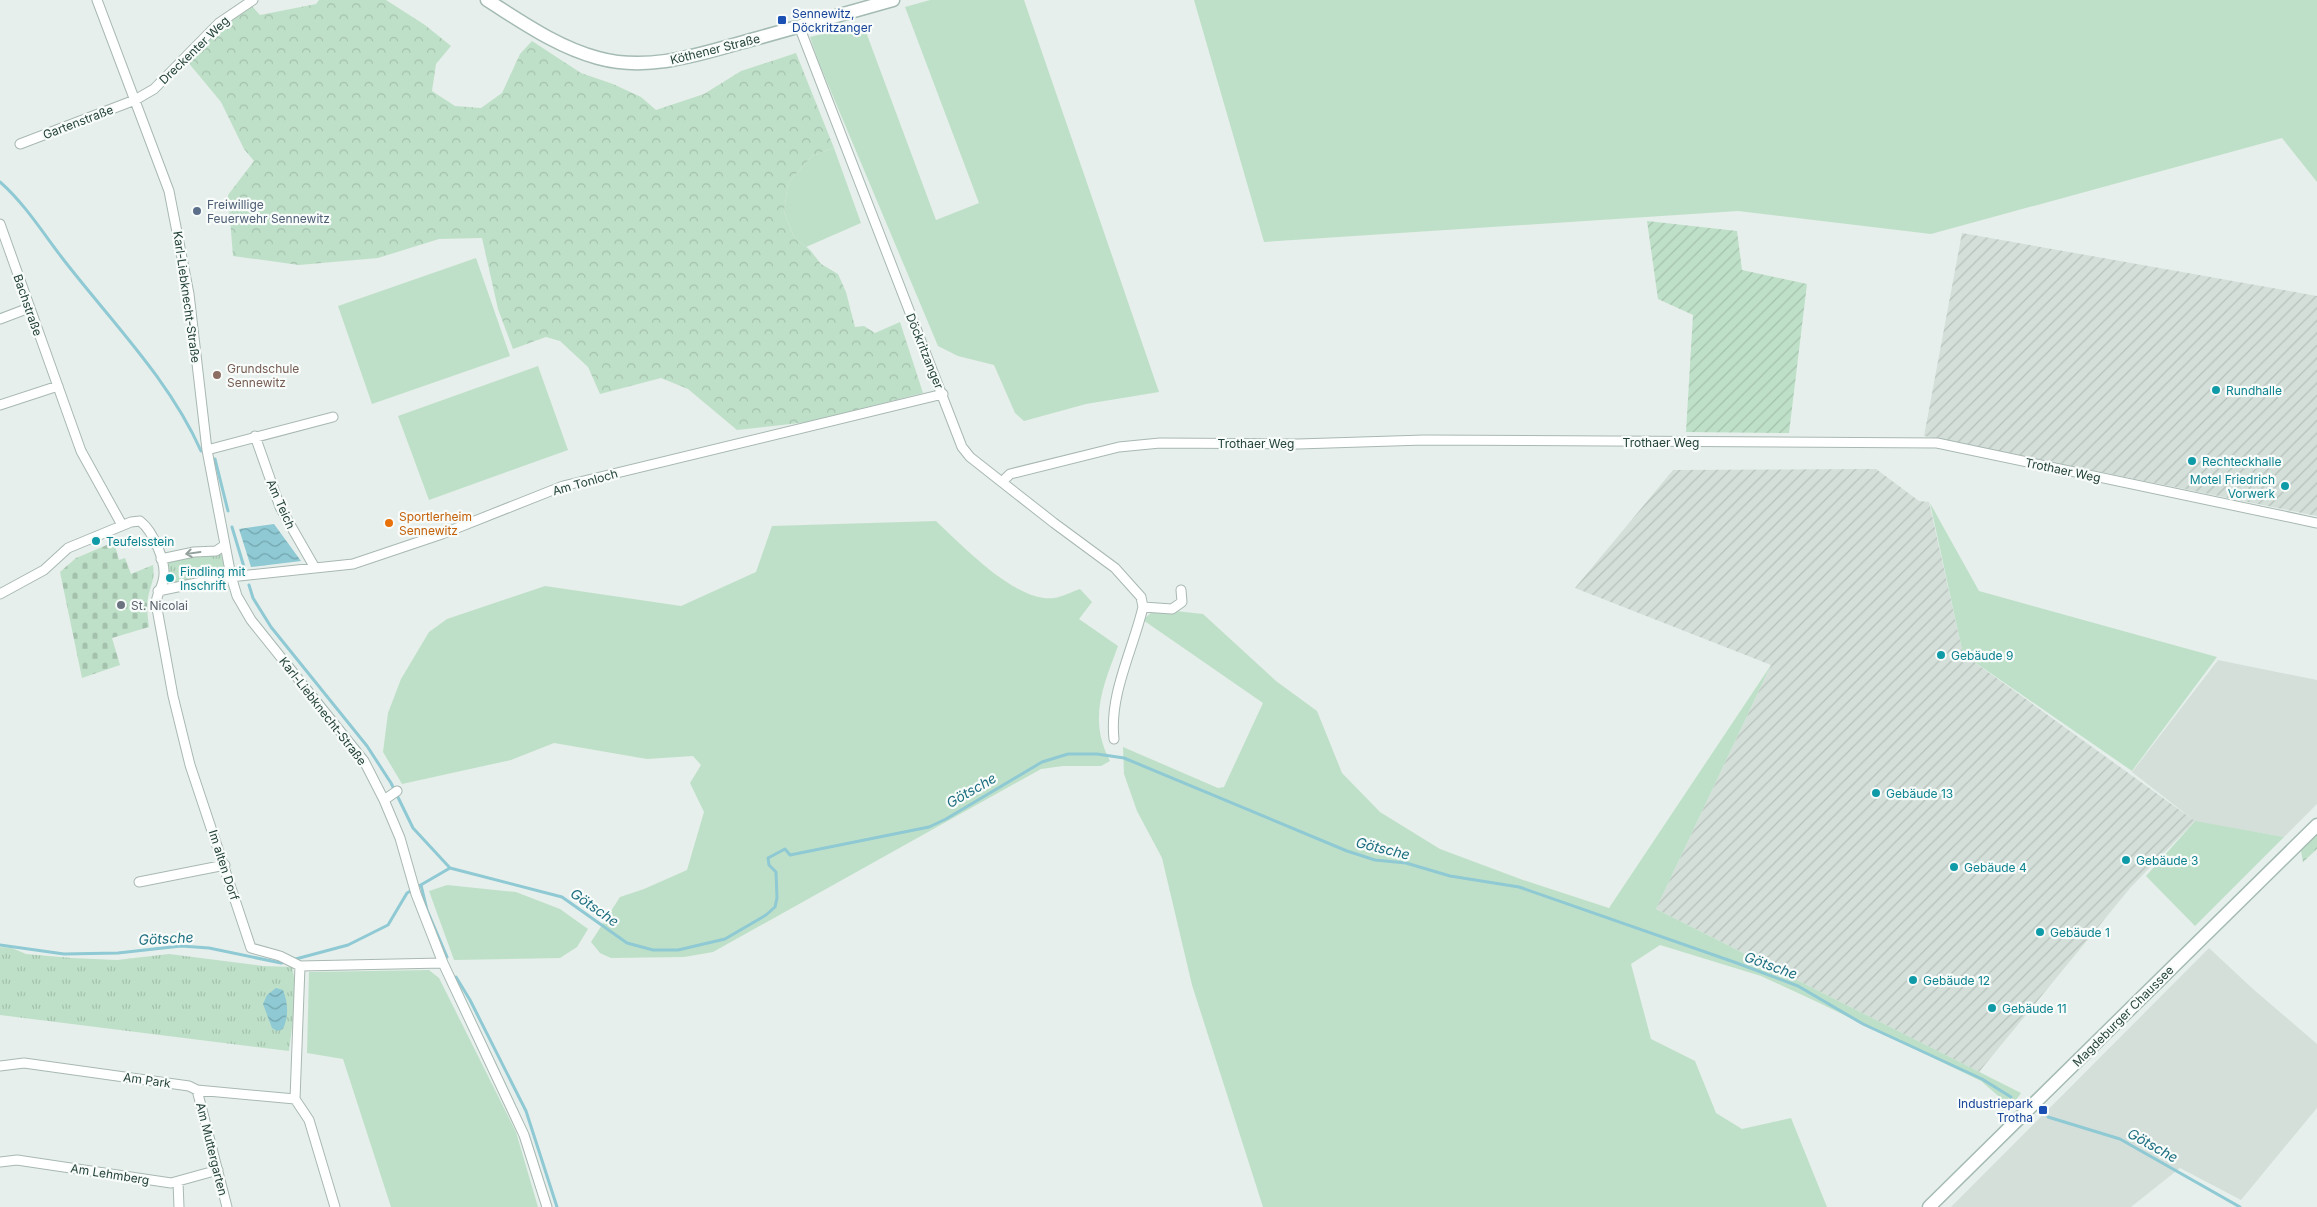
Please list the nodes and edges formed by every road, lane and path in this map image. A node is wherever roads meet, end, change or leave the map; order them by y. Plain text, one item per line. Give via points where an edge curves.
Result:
1 (97, 0) edge
2 (253, 0) edge
3 (487, 0) edge
4 (893, 0) edge
5 (799, 26) junction
6 (135, 100) junction
7 (20, 144) dead end
8 (0, 224) edge
9 (29, 308) junction
10 (0, 319) edge
11 (58, 386) junction
12 (943, 394) junction
13 (0, 405) edge
14 (333, 417) dead end
15 (255, 436) junction
16 (207, 450) junction
17 (1002, 482) junction
18 (2317, 523) edge
19 (122, 525) junction
20 (225, 545) junction
21 (161, 559) junction
22 (315, 568) junction
23 (231, 576) junction
24 (1181, 590) dead end
25 (158, 591) junction
26 (0, 594) edge
27 (1143, 607) junction
28 (1114, 739) dead end
29 (397, 791) dead end
30 (386, 798) junction
31 (2317, 825) edge
32 (225, 866) junction
33 (138, 882) dead end
34 (443, 963) junction
35 (300, 966) junction
36 (0, 1066) edge
37 (197, 1090) junction
38 (295, 1099) junction
39 (0, 1162) edge
40 (218, 1170) junction
41 (178, 1182) junction
42 (179, 1207) edge
43 (227, 1207) edge
44 (335, 1207) edge
45 (547, 1207) edge
46 (1930, 1207) edge

1 - 6 street, Karl-Liebknecht-Straße
2 - 6 street, Dreckenter Weg via 219,23 154,89
3 - 5 main road, Köthener Straße via 563,45 598,58 636,64 698,55
4 - 5 main road, Köthener Straße
5 - 12 street, Döckritzanger
6 - 7 street, Gartenstraße
6 - 16 street, Karl-Liebknecht-Straße via 169,191 180,243
8 - 9 street, Bachstraße
9 - 10 street
9 - 11 street, Bachstraße
11 - 13 street
11 - 19 street, Bachstraße via 81,451
12 - 17 street, Döckritzanger via 962,447
12 - 22 street, Am Tonloch via 563,486 442,534 353,564
14 - 15 street
15 - 16 street
15 - 22 street, Am Teich via 280,506
16 - 20 street, Karl-Liebknecht-Straße
17 - 18 street, Trothaer Weg via 1010,474 1119,448 1160,443 1298,444 1424,440 1937,443
17 - 27 street, Döckritzanger via 1115,568 1141,597
19 - 21 street via 140,521 148,528
19 - 26 street via 68,548 44,570
20 -> 21 street via 216,551
20 - 23 street, Karl-Liebknecht-Straße
21 - 25 street, Im alten Dorf via 163,581
22 - 23 street, Am Tonloch
23 - 25 street, Am Tonloch
23 - 30 street, Karl-Liebknecht-Straße via 237,596 251,620 364,761
24 - 27 street via 1182,602 1172,609
25 - 32 street, Im alten Dorf via 156,603 173,696 198,788
27 - 28 street via 1116,696 1112,722
29 - 30 street
30 - 34 street, Karl-Liebknecht-Straße via 416,894
31 - 46 main road, Magdeburger Chaussee
32 - 33 street
32 - 35 street, Im alten Dorf via 252,948
34 - 35 street, Im alten Dorf
34 - 45 street via 524,1135
35 - 38 street
36 - 37 street, Am Park via 24,1063 189,1086
37 - 38 street, Am Park
37 - 40 street, Am Muttergarten
38 - 44 street via 309,1120
39 - 41 street, Am Lehmberg via 17,1160
40 - 41 street, Am Lehmberg
40 - 43 street, Am Muttergarten
41 - 42 street

